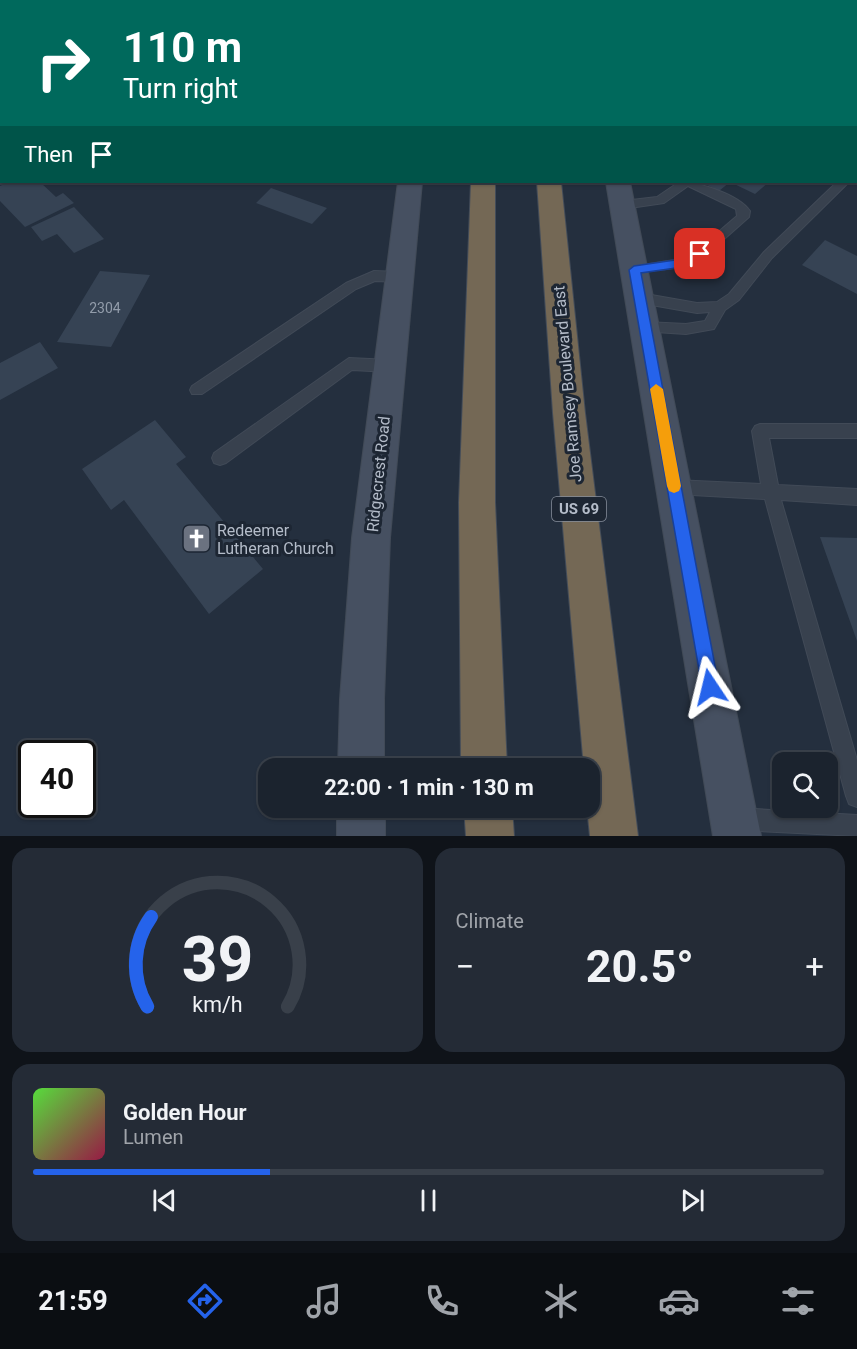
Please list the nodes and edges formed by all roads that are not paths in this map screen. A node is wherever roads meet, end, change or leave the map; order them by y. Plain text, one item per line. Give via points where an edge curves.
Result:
1 (410, 183) edge
2 (483, 183) edge
3 (549, 183) edge
4 (685, 183) edge
5 (690, 183) edge
6 (842, 183) edge
7 (620, 193) edge
8 (400, 277) junction
9 (640, 298) junction
10 (720, 307) junction
11 (390, 366) junction
12 (197, 390) dead end
13 (857, 430) edge
14 (220, 458) dead end
15 (674, 488) junction
16 (771, 493) junction
17 (857, 497) edge
18 (361, 758) edge
19 (484, 758) edge
20 (857, 796) edge
21 (361, 818) edge
22 (489, 818) edge
23 (857, 826) edge
24 (736, 828) edge
25 (360, 836) edge
26 (490, 836) edge
27 (614, 836) edge

1 - 8 street, Ridgecrest Road
2 - 19 highway via 477,502
3 - 27 highway, Joe Ramsey Boulevard East / US 69
4 - 7 lane via 660,200
5 - 9 lane via 740,206 743,217 700,254 676,264
6 - 10 lane
7 - 9 street
8 - 11 street, Ridgecrest Road
8 - 12 lane via 374,276 351,286
9 - 10 lane via 698,308
9 - 10 lane via 686,329 710,325
9 - 15 street
11 - 14 lane via 349,364
11 - 18 street, Ridgecrest Road via 371,538
13 - 16 lane via 759,431
15 - 16 lane
15 - 24 street
16 - 17 lane
16 - 20 lane
21 - 25 street
22 - 26 highway
23 - 24 lane

